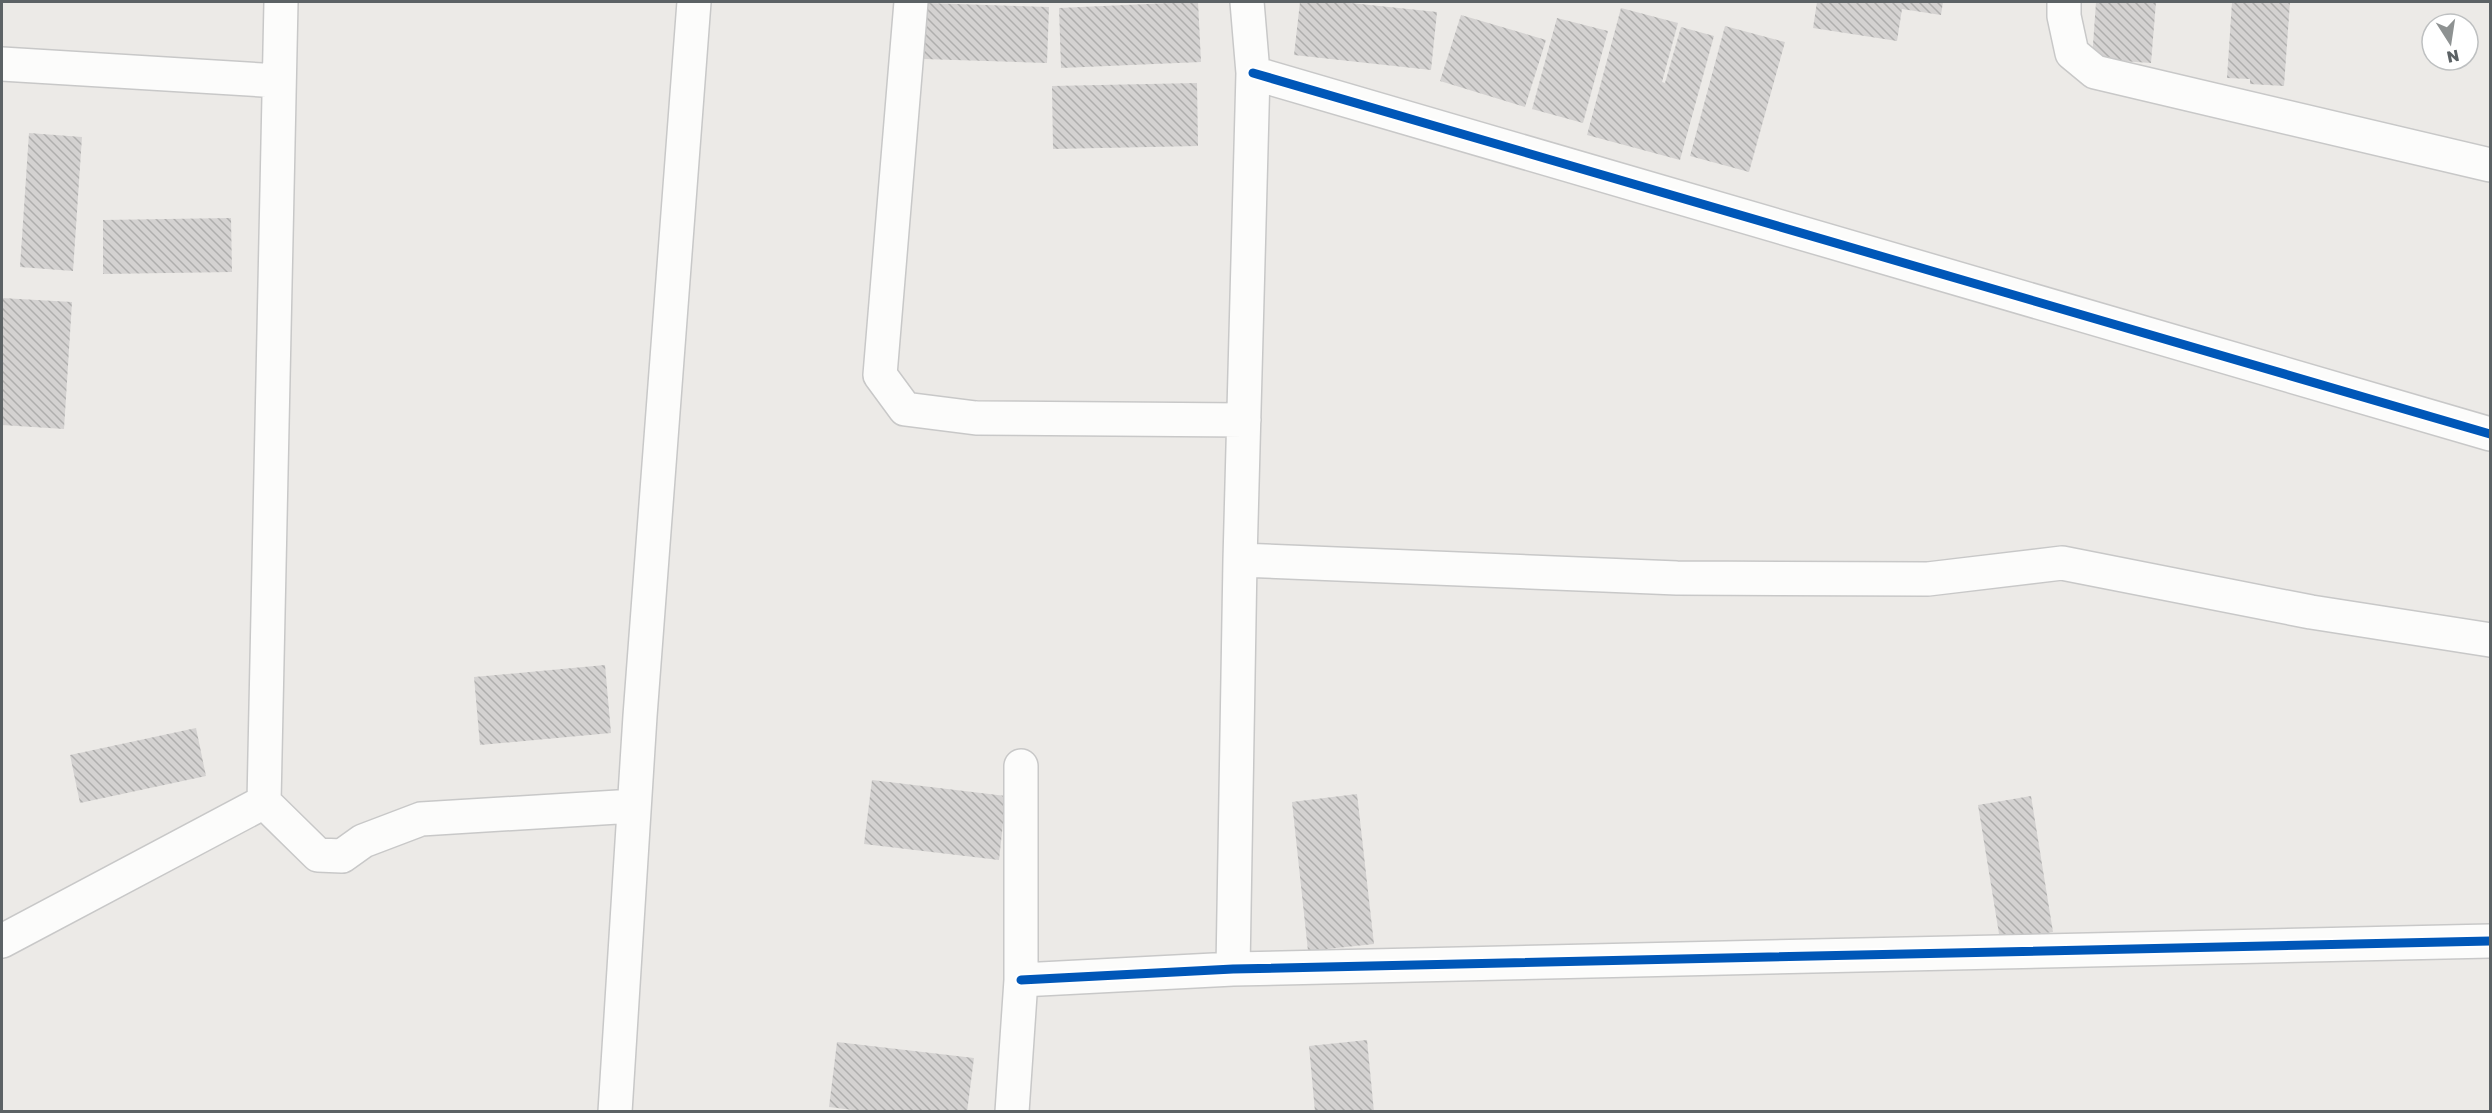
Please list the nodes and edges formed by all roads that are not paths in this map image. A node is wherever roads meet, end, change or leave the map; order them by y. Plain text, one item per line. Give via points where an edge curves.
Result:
1 (281, 2) edge
2 (694, 2) edge
3 (911, 2) edge
4 (1247, 2) edge
5 (2064, 2) edge
6 (2, 64) edge
7 (1253, 73) junction
8 (279, 81) junction
9 (2490, 165) edge
10 (1244, 420) junction
11 (2490, 434) edge
12 (1240, 560) junction
13 (2490, 640) edge
14 (1021, 766) dead end
15 (264, 802) junction
16 (634, 806) junction
17 (2, 941) edge
18 (2490, 941) edge
19 (1233, 969) junction
20 (1021, 980) junction
21 (615, 1112) edge
22 (1012, 1112) edge

1 - 8 street
2 - 16 street
3 - 10 street via 880,375 904,409 976,418
4 - 7 street
5 - 9 street via 2072,53 2095,72
6 - 8 street
7 - 10 street
7 - 11 street
8 - 15 street
10 - 12 street
12 - 13 street via 1677,578 1928,579 2062,563 2311,612
12 - 19 street
14 - 20 street
15 - 16 street via 318,855 342,856 363,841 421,819
15 - 17 street
16 - 21 street
18 - 19 street
19 - 20 street
20 - 22 street

